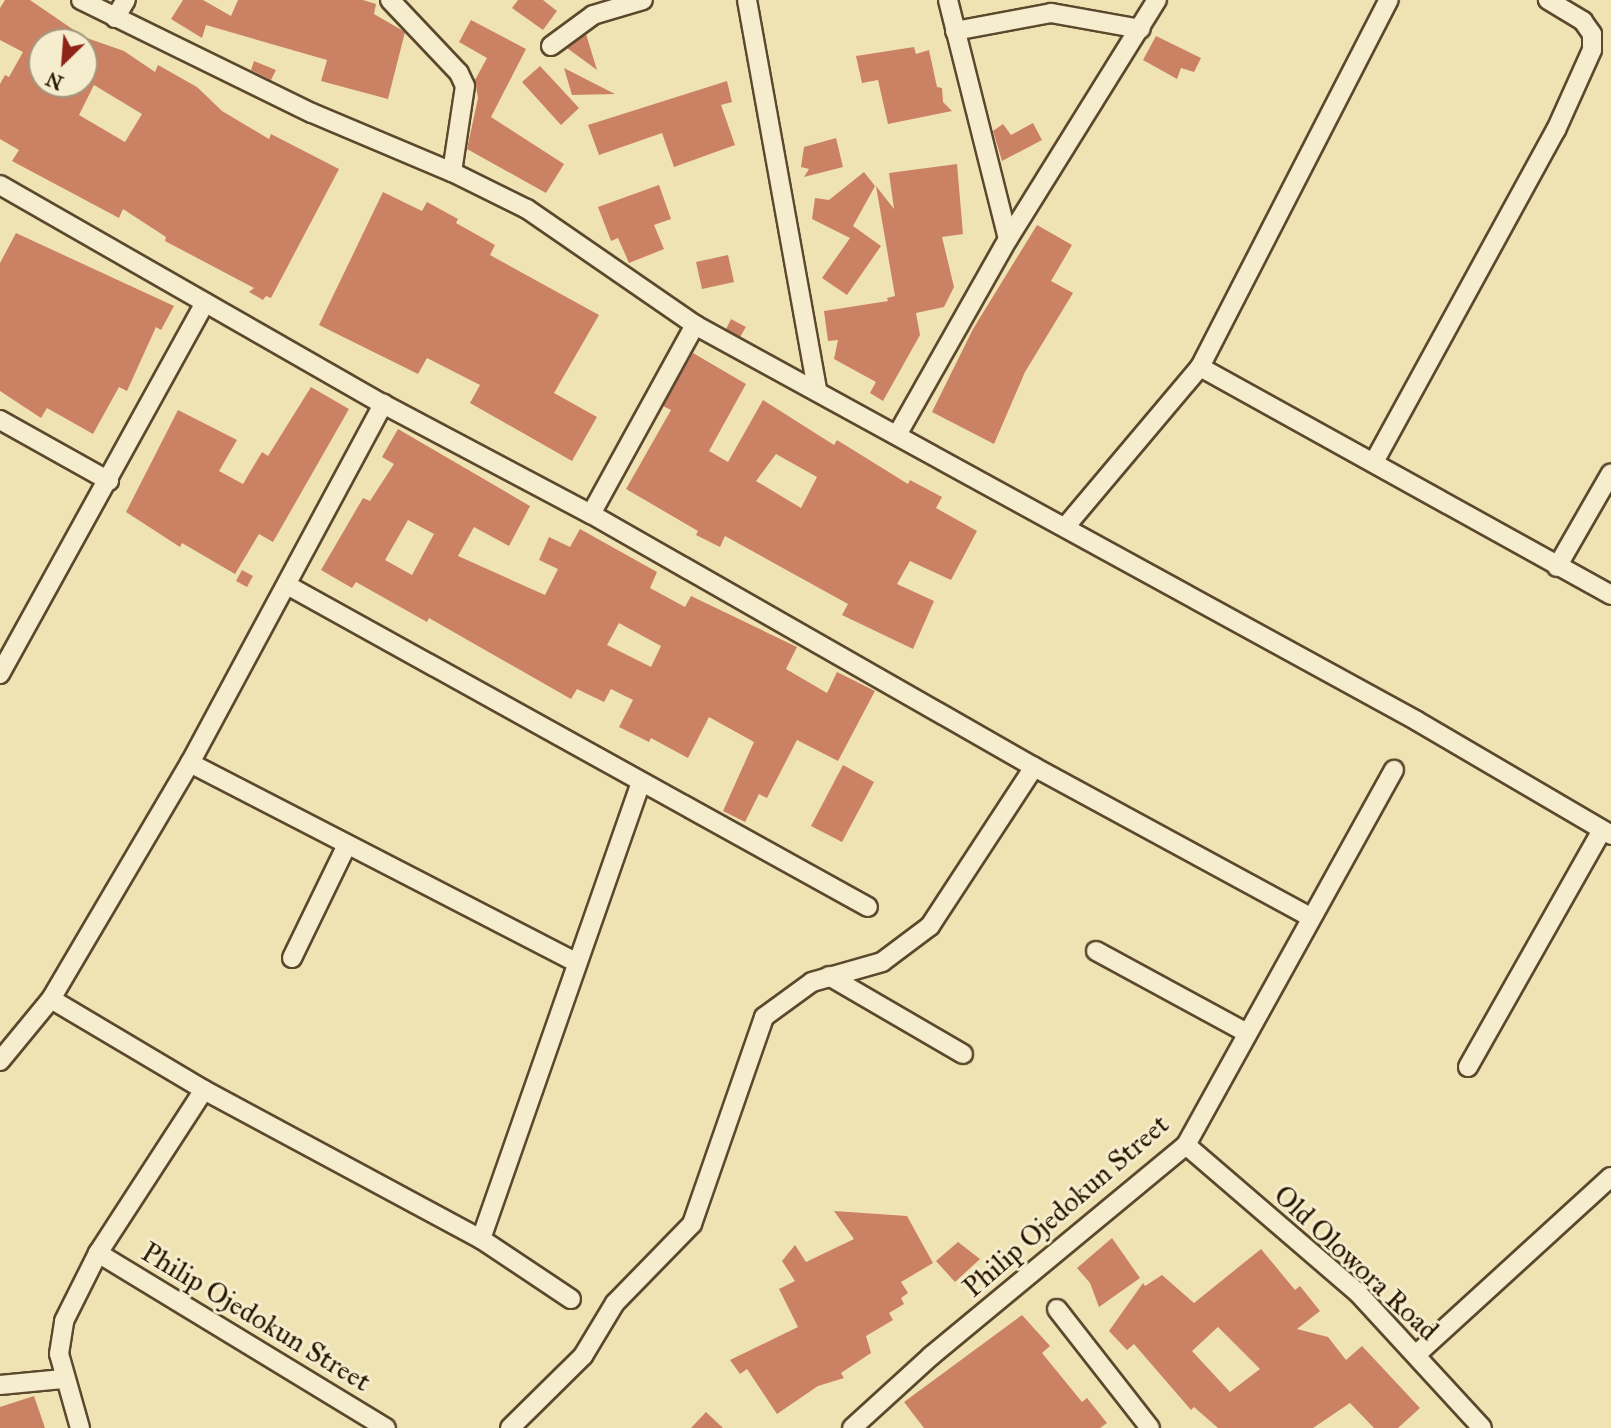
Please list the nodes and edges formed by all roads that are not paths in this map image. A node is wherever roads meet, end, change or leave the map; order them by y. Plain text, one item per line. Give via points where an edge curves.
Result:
1 (81, 0) edge
2 (126, 0) edge
3 (390, 0) edge
4 (643, 0) edge
5 (747, 0) edge
6 (948, 0) edge
7 (1157, 0) edge
8 (1389, 0) edge
9 (1548, 0) edge
10 (115, 18) junction
11 (1141, 29) junction
12 (955, 31) junction
13 (551, 46) dead end
14 (452, 172) junction
15 (0, 185) edge
16 (1008, 239) junction
17 (205, 303) junction
18 (695, 325) junction
19 (1200, 367) junction
20 (817, 390) junction
21 (383, 404) junction
22 (0, 420) edge
23 (897, 435) junction
24 (1374, 462) junction
25 (1611, 474) edge
26 (109, 481) junction
27 (591, 514) junction
28 (1066, 526) junction
29 (1557, 567) junction
30 (287, 585) junction
31 (1611, 596) edge
32 (3, 665) edge
33 (190, 763) junction
34 (1034, 767) junction
35 (1394, 770) dead end
36 (641, 782) junction
37 (1606, 833) edge
38 (346, 847) junction
39 (868, 907) dead end
40 (1310, 917) junction
41 (1096, 951) dead end
42 (292, 958) dead end
43 (577, 963) junction
44 (829, 976) junction
45 (51, 999) junction
46 (1247, 1033) junction
47 (962, 1054) dead end
48 (0, 1061) edge
49 (1468, 1067) dead end
50 (204, 1090) junction
51 (1186, 1145) junction
52 (1611, 1177) edge
53 (481, 1239) junction
54 (98, 1253) junction
55 (571, 1299) dead end
56 (1057, 1309) dead end
57 (1418, 1353) junction
58 (63, 1379) junction
59 (0, 1385) edge
60 (80, 1428) edge
61 (386, 1428) edge
62 (510, 1428) edge
63 (852, 1428) edge
64 (1150, 1428) edge
65 (1482, 1428) edge

1 - 10 street
2 - 10 street
3 - 14 street via 459,73 465,86
4 - 13 street via 593,15
5 - 20 street
6 - 12 street
7 - 11 street
8 - 19 street
9 - 24 street via 1583,21 1592,34 1592,50 1556,130
10 - 14 street via 312,113
11 - 12 street via 1051,13
11 - 16 street
12 - 16 street
14 - 18 street via 527,209
15 - 17 street
16 - 23 street
17 - 21 street
17 - 26 street
18 - 20 street
18 - 27 street
19 - 24 street
19 - 28 street
20 - 23 street
21 - 27 street
21 - 30 street
22 - 26 street
23 - 28 street
24 - 29 street
25 - 29 street
26 - 32 street
27 - 34 street
28 - 37 street
29 - 31 street
30 - 33 street
30 - 36 street
33 - 38 street
33 - 45 street
34 - 40 street
34 - 44 street via 930,926 882,962
35 - 40 street, Philip Ojedokun Street
36 - 39 street
36 - 43 street
37 - 49 street
38 - 42 street
38 - 43 street
40 - 46 street, Philip Ojedokun Street
41 - 46 street
43 - 53 street
44 - 47 street
44 - 62 street via 812,982 764,1017 692,1224 615,1303 583,1356
45 - 48 street
45 - 50 street
46 - 51 street, Philip Ojedokun Street
50 - 53 street
50 - 54 street
51 - 57 street, Old Olowora Road via 1357,1293
51 - 63 street, Philip Ojedokun Street via 931,1356
52 - 57 street
53 - 55 street
54 - 58 street via 64,1321 59,1340
54 - 61 street, Philip Ojedokun Street
56 - 64 street
57 - 65 street, Old Olowora Road
58 - 59 street
58 - 60 street

